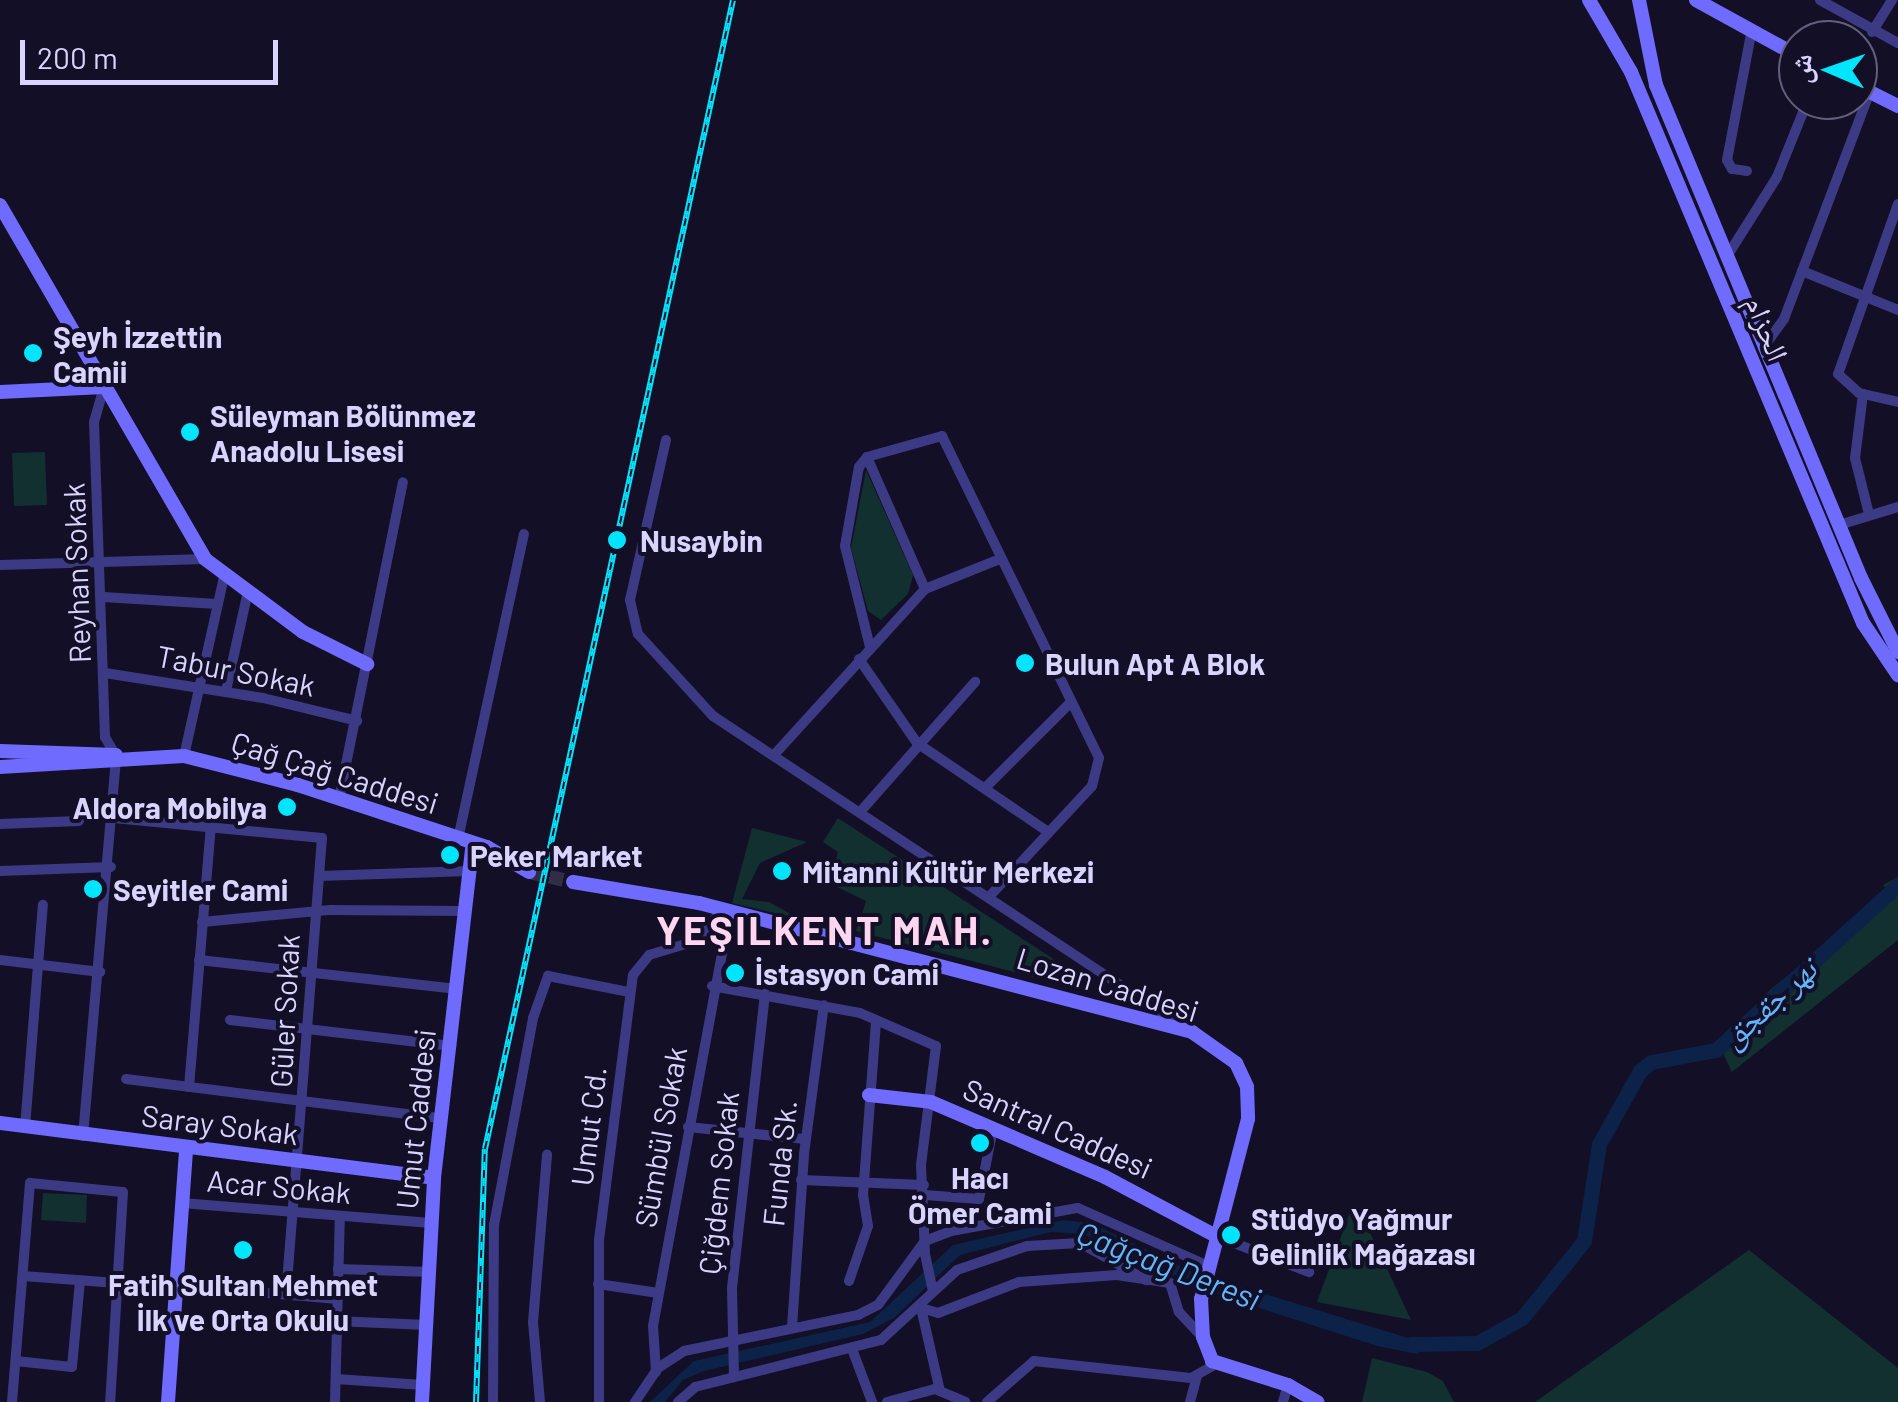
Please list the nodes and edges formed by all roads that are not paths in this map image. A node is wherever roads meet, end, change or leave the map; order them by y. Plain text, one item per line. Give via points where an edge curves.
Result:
1 (1589, 0) edge
2 (1607, 0) edge
3 (1640, 0) edge
4 (1696, 0) edge
5 (1820, 0) edge
6 (1892, 0) edge
7 (1603, 20) junction
8 (1852, 20) edge
9 (1878, 22) edge
10 (1642, 34) junction
11 (1751, 34) junction
12 (1612, 35) junction
13 (1778, 47) edge
14 (1800, 120) edge
15 (1853, 120) edge
16 (1746, 171) dead end
17 (1898, 204) edge
18 (0, 205) edge
19 (1726, 258) junction
20 (1802, 271) junction
21 (1862, 295) junction
22 (1898, 310) edge
23 (1764, 348) junction
24 (104, 387) junction
25 (0, 392) edge
26 (1863, 394) junction
27 (1898, 402) edge
28 (666, 440) dead end
29 (867, 458) junction
30 (404, 482) dead end
31 (1898, 507) edge
32 (1869, 514) junction
33 (1838, 523) junction
34 (1821, 526) junction
35 (524, 534) dead end
36 (205, 559) junction
37 (1000, 559) junction
38 (101, 562) junction
39 (0, 565) edge
40 (224, 573) junction
41 (925, 589) junction
42 (248, 591) junction
43 (103, 598) junction
44 (216, 604) junction
45 (870, 647) junction
46 (1898, 652) edge
47 (859, 659) junction
48 (367, 664) junction
49 (105, 673) junction
50 (1898, 676) edge
51 (974, 682) dead end
52 (202, 686) junction
53 (226, 691) junction
54 (1071, 702) junction
55 (356, 722) junction
56 (916, 743) junction
57 (0, 751) edge
58 (774, 755) junction
59 (116, 756) junction
60 (184, 756) junction
61 (0, 767) edge
62 (986, 786) junction
63 (338, 799) junction
64 (860, 812) junction
65 (114, 818) junction
66 (79, 821) dead end
67 (211, 823) junction
68 (0, 824) edge
69 (1047, 831) junction
70 (465, 841) junction
71 (111, 867) junction
72 (0, 871) edge
73 (470, 871) junction
74 (529, 872) tunnel mouth
75 (319, 876) junction
76 (573, 882) tunnel mouth
77 (989, 897) junction
78 (43, 905) dead end
79 (726, 910) junction
80 (314, 911) junction
81 (465, 911) junction
82 (202, 922) junction
83 (0, 960) edge
84 (198, 960) junction
85 (40, 964) junction
86 (100, 972) junction
87 (312, 972) junction
88 (712, 986) junction
89 (457, 988) junction
90 (629, 992) junction
91 (765, 994) junction
92 (824, 1005) junction
93 (230, 1020) dead end
94 (876, 1021) junction
95 (308, 1030) junction
96 (1192, 1032) junction
97 (451, 1046) junction
98 (126, 1079) dead end
99 (189, 1087) junction
100 (870, 1095) junction
101 (304, 1101) junction
102 (930, 1102) junction
103 (442, 1118) junction
104 (0, 1124) edge
105 (25, 1127) junction
106 (688, 1127) junction
107 (993, 1128) junction
108 (748, 1134) junction
109 (83, 1136) junction
110 (806, 1139) junction
111 (186, 1148) junction
112 (546, 1155) dead end
113 (301, 1161) junction
114 (434, 1178) junction
115 (802, 1180) junction
116 (864, 1186) junction
117 (925, 1190) junction
118 (182, 1202) junction
119 (296, 1215) junction
120 (340, 1217) junction
121 (432, 1223) junction
122 (1216, 1236) junction
123 (925, 1241) junction
124 (338, 1269) junction
125 (1207, 1269) junction
126 (431, 1272) junction
127 (1309, 1272) dead end
128 (22, 1276) junction
129 (80, 1280) junction
130 (1146, 1280) junction
131 (849, 1281) dead end
132 (117, 1283) junction
133 (598, 1284) junction
134 (176, 1285) junction
135 (933, 1290) junction
136 (286, 1292) junction
137 (658, 1292) junction
138 (337, 1299) junction
139 (921, 1308) junction
140 (335, 1320) junction
141 (428, 1325) junction
142 (792, 1327) junction
143 (1203, 1337) junction
144 (732, 1344) junction
145 (852, 1350) junction
146 (16, 1360) junction
147 (1218, 1363) junction
148 (656, 1372) junction
149 (733, 1374) junction
150 (1197, 1376) junction
151 (336, 1380) junction
152 (424, 1385) junction
153 (1288, 1385) junction
154 (940, 1391) junction
155 (910, 1397) edge
156 (12, 1402) edge
157 (110, 1402) edge
158 (168, 1402) edge
159 (335, 1402) edge
160 (422, 1402) edge
161 (493, 1402) edge
162 (540, 1402) edge
163 (598, 1402) edge
164 (635, 1402) edge
165 (678, 1402) edge
166 (872, 1402) edge
167 (887, 1402) edge
168 (965, 1402) edge
169 (987, 1402) edge
170 (1190, 1402) edge
171 (1283, 1402) edge
172 (1317, 1402) edge

1 - 7 main road, الحزام
2 - 7 main road
3 - 10 main road, الحزام
4 - 11 main road
5 - 8 street
6 - 9 street
7 - 12 main road, الحزام
10 - 12 main road
10 - 19 main road, الحزام
11 - 13 main road
11 - 16 street via 1727,160 1732,169
12 - 34 main road, الحزام
14 - 19 street via 1777,177
15 - 20 street
17 - 21 street
18 - 24 main road
19 - 23 main road, الحزام
20 - 21 street
20 - 23 street
21 - 22 street
21 - 26 street via 1838,374
23 - 33 main road, الحزام
24 - 25 main road
24 - 36 main road
24 - 38 street, Reyhan Sokak via 94,422
26 - 27 street
26 - 32 street via 1855,458
28 - 58 street via 630,617 713,716
29 - 37 street via 942,436
29 - 41 street
29 - 45 street via 856,478 846,546
30 - 48 street
31 - 32 street
32 - 33 street
33 - 34 main road
33 - 46 main road, الحزام
34 - 50 main road, الحزام via 1872,641
35 - 70 street
36 - 38 street
36 - 40 main road
37 - 41 street
37 - 54 street
38 - 39 street
38 - 43 street, Reyhan Sokak
40 - 42 main road
40 - 44 street
41 - 45 street
42 - 48 main road via 339,654
42 - 53 street
43 - 44 street
43 - 49 street, Reyhan Sokak
44 - 52 street
45 - 47 street
47 - 56 street
47 - 58 street
48 - 55 street
49 - 52 street, Tabur Sokak
49 - 59 street, Reyhan Sokak via 105,737
51 - 56 street
52 - 53 street, Tabur Sokak
52 - 60 street
53 - 55 street, Tabur Sokak
54 - 62 street
54 - 69 street via 1100,767 1092,786
55 - 63 street
56 - 62 street
56 - 64 street
57 - 59 main road via 100,750
58 - 64 street
59 - 60 main road, Çağ Çağ Caddesi
59 - 61 main road
59 - 65 street, Reyhan Sokak
60 - 63 main road, Çağ Çağ Caddesi
62 - 69 street
63 - 70 main road, Çağ Çağ Caddesi
64 - 77 street
65 - 67 street
65 - 71 street, Reyhan Sokak
66 - 68 street
67 - 75 street via 322,838
67 - 82 street
69 - 77 street
70 - 73 main road, Umut Caddesi
70 - 74 main road, Çağ Çağ Caddesi
71 - 72 street
71 - 86 street, Reyhan Sokak
73 - 75 street
73 - 81 main road, Umut Caddesi
75 - 80 street, Güler Sokak
76 - 79 main road, Lozan Caddesi
77 - 96 street
78 - 85 street
79 - 88 street, Sümbül Sokak
79 - 90 street via 699,940 640,962
79 - 96 main road, Lozan Caddesi
80 - 81 street
80 - 82 street
80 - 87 street, Güler Sokak
81 - 89 main road, Umut Caddesi
82 - 84 street
83 - 85 street
84 - 87 street
84 - 99 street
85 - 86 street
85 - 105 street
86 - 109 street, Reyhan Sokak
87 - 89 street
87 - 95 street, Güler Sokak
88 - 91 street
88 - 106 street, Sümbül Sokak
89 - 97 main road, Umut Caddesi
90 - 133 street, Umut Cd.
90 - 161 street via 548,976 534,1018 494,1225
91 - 92 street
91 - 108 street, Çiğdem Sokak
92 - 94 street
92 - 110 street, Funda Sk.
93 - 95 street
94 - 100 street
94 - 102 street via 936,1046
95 - 97 street
95 - 101 street, Güler Sokak
96 - 122 main road, Lozan Caddesi via 1236,1064 1247,1087 1248,1119
97 - 103 main road, Umut Caddesi
98 - 99 street
99 - 101 street
100 - 102 main road, Santral Caddesi
100 - 116 street
101 - 103 street
101 - 113 street, Güler Sokak
102 - 107 main road, Santral Caddesi
102 - 117 street
103 - 114 main road, Umut Caddesi
104 - 105 main road, Saray Sokak
105 - 109 main road, Saray Sokak
106 - 108 street
106 - 137 street, Sümbül Sokak
107 - 117 street via 979,1199
107 - 122 main road, Santral Caddesi
108 - 110 street
108 - 144 street, Çiğdem Sokak
109 - 111 main road, Saray Sokak
110 - 115 street, Funda Sk.
111 - 113 main road, Saray Sokak
111 - 118 main road
112 - 162 street via 533,1322
113 - 114 main road, Saray Sokak
113 - 119 street, Güler Sokak
114 - 121 main road, Umut Caddesi
115 - 116 street
115 - 142 street, Funda Sk.
116 - 117 street
116 - 131 street via 868,1226
117 - 123 street
118 - 119 street, Acar Sokak
118 - 134 main road
119 - 120 street, Acar Sokak
119 - 136 street, Güler Sokak
120 - 121 street, Acar Sokak
120 - 124 street
121 - 126 main road, Umut Caddesi
122 - 125 main road, Lozan Caddesi
122 - 127 street
123 - 125 street via 1078,1208
123 - 135 street
123 - 142 street via 878,1305
124 - 126 street
124 - 138 street
125 - 143 main road, Lozan Caddesi
126 - 141 main road, Umut Caddesi
128 - 129 street
128 - 132 street via 30,1183 123,1192
128 - 146 street
129 - 132 street
129 - 146 street via 72,1366
130 - 135 street via 1080,1243 1056,1242 956,1270
130 - 139 street via 1060,1276 1019,1282 938,1313
130 - 143 street via 1170,1283 1179,1312
132 - 157 street
133 - 137 street
133 - 163 street, Umut Cd.
134 - 136 street
134 - 158 main road
135 - 139 street
136 - 138 street
137 - 148 street, Sümbül Sokak
138 - 140 street
139 - 145 street via 882,1340
139 - 154 street
140 - 141 street
140 - 151 street
141 - 152 main road, Umut Caddesi
142 - 144 street
143 - 147 main road
144 - 148 street via 684,1351
144 - 149 street, Çiğdem Sokak
145 - 149 street
145 - 166 street
146 - 156 street
147 - 150 street
147 - 153 main road
148 - 164 street
149 - 165 street via 695,1386
150 - 169 street via 1034,1361
150 - 170 street
151 - 152 street
151 - 159 street
152 - 160 main road, Umut Caddesi
153 - 171 street
153 - 172 main road
154 - 155 street
154 - 168 street
155 - 167 street

